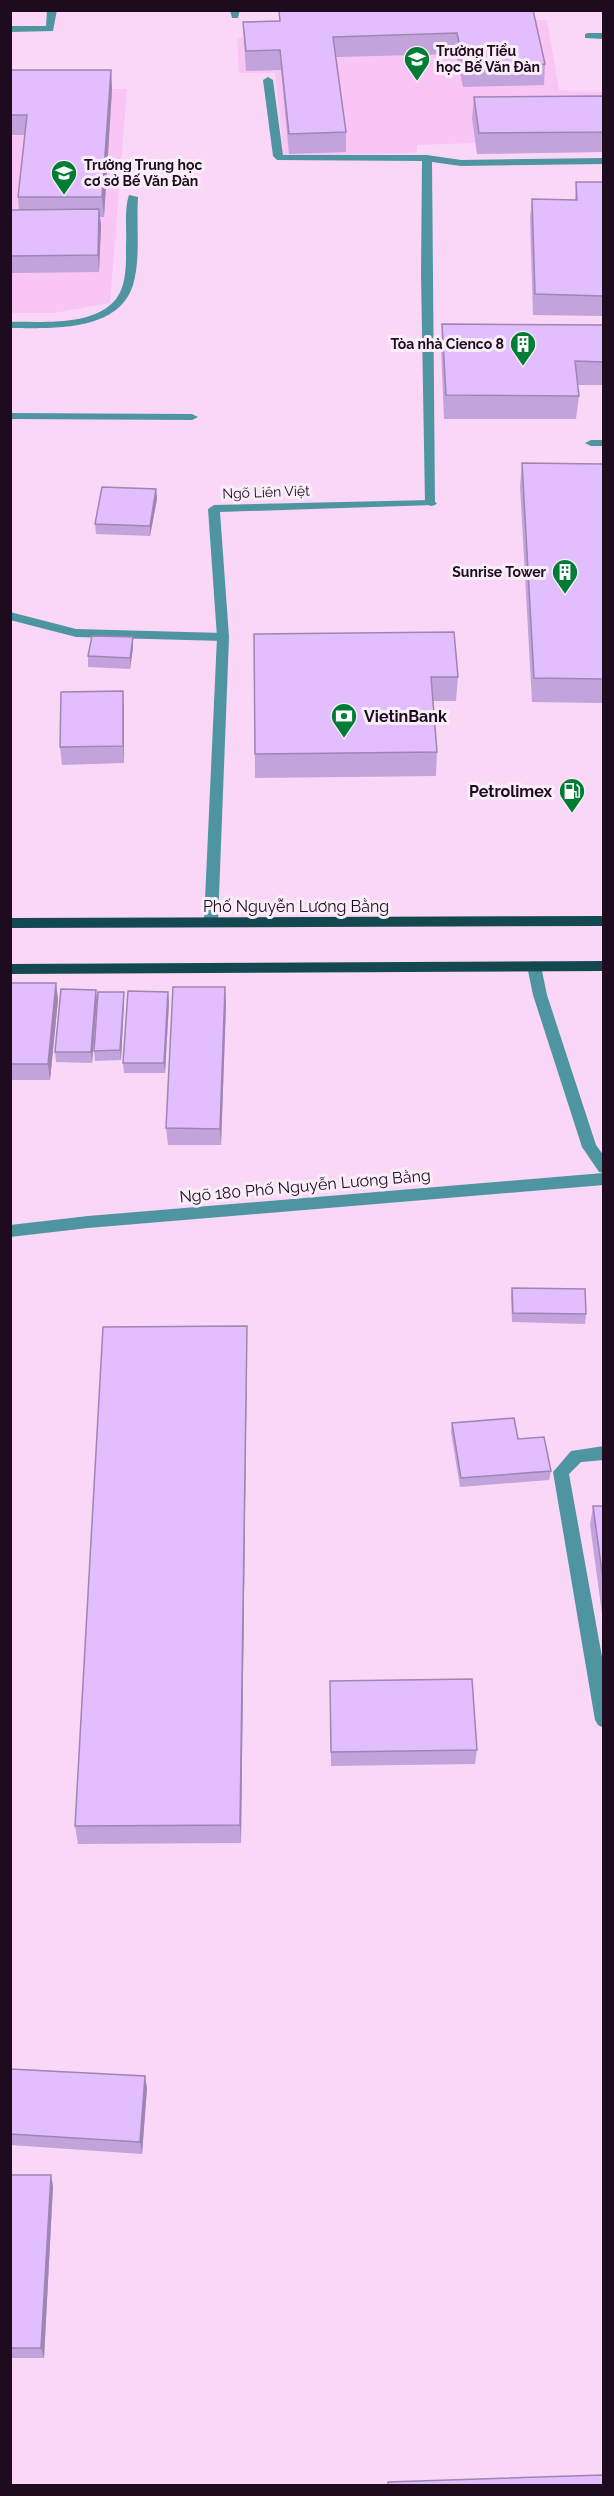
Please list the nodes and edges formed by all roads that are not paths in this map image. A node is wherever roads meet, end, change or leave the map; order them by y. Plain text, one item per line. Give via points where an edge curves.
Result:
1 (52, 10) edge
2 (10, 29) edge
3 (588, 36) dead end
4 (603, 36) edge
5 (268, 80) edge
6 (427, 158) junction
7 (603, 161) edge
8 (133, 197) dead end
9 (10, 325) edge
10 (10, 416) edge
11 (192, 417) dead end
12 (591, 443) dead end
13 (603, 443) edge
14 (10, 616) edge
15 (223, 637) junction
16 (603, 913) edge
17 (603, 921) edge
18 (211, 922) junction
19 (582, 922) junction
20 (10, 923) edge
21 (534, 966) junction
22 (603, 966) edge
23 (10, 969) edge
24 (603, 1168) edge
25 (603, 1179) edge
26 (10, 1231) edge
27 (603, 1453) edge
28 (603, 1720) edge

1 - 2 street via 50,29
3 - 4 street
5 - 6 street via 281,158
6 - 7 street via 461,163
6 - 15 street, Ngõ Liên Việt via 431,503 214,509
8 - 9 street via 128,286 121,301 109,312 75,323
10 - 11 street
12 - 13 street
14 - 15 street via 76,633
15 - 18 street, Ngõ Liên Việt
16 - 19 main road
17 - 19 main road, Phố Nguyễn Lương Bằng
18 - 19 main road, Phố Nguyễn Lương Bằng
18 - 20 main road, Phố Nguyễn Lương Bằng
21 - 22 main road
21 - 23 main road
21 - 24 street via 589,1147
25 - 26 street, Ngõ 180 Phố Nguyễn Lương Bằng
27 - 28 street via 577,1456 561,1472

